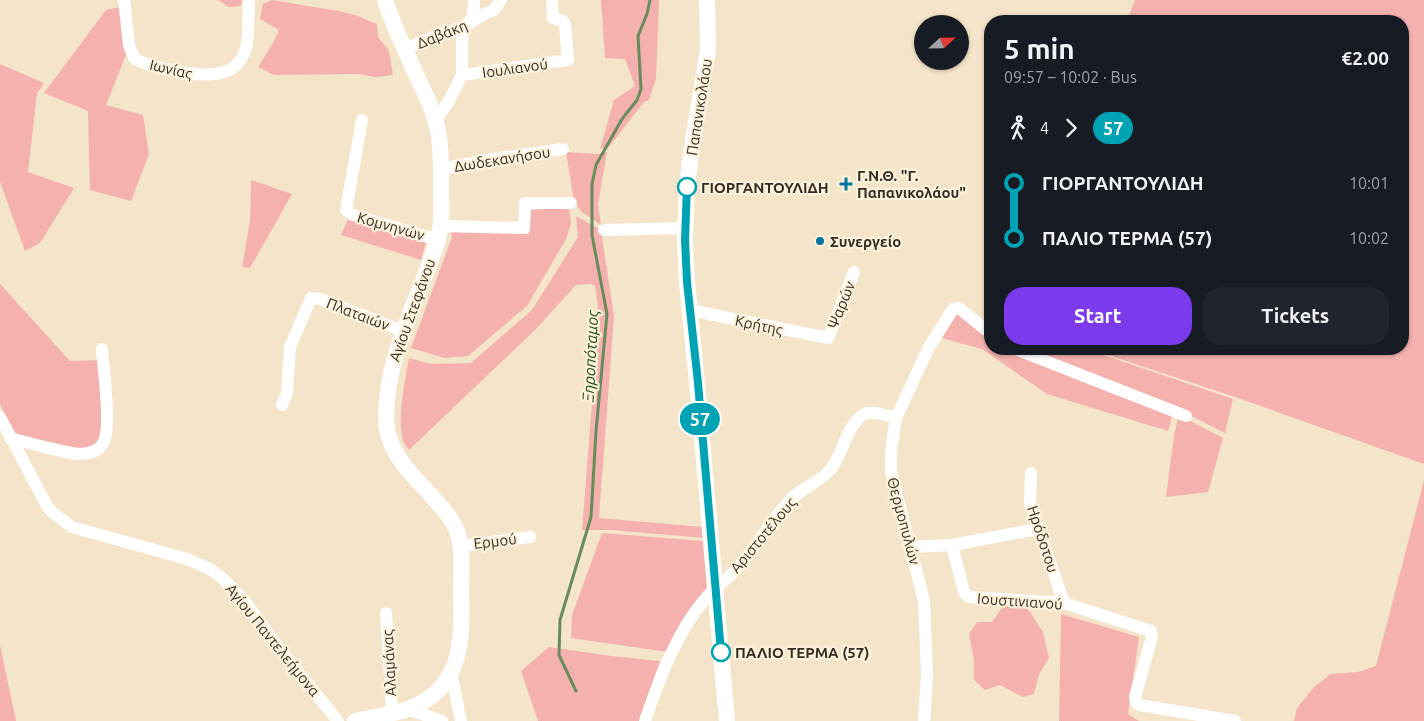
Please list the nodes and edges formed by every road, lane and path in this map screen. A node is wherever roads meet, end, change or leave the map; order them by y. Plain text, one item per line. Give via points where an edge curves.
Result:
1 (124, 0) edge
2 (249, 0) edge
3 (385, 0) edge
4 (474, 0) edge
5 (501, 0) edge
6 (552, 0) edge
7 (707, 0) edge
8 (464, 27) junction
9 (405, 49) junction
10 (462, 75) junction
11 (362, 120) dead end
12 (436, 120) junction
13 (563, 149) dead end
14 (441, 169) junction
15 (571, 203) dead end
16 (685, 228) junction
17 (604, 230) dead end
18 (439, 233) junction
19 (854, 272) dead end
20 (690, 310) junction
21 (984, 328) edge
22 (403, 331) junction
23 (828, 338) joint
24 (102, 349) dead end
25 (1029, 355) edge
26 (282, 406) dead end
27 (1186, 416) dead end
28 (0, 417) edge
29 (896, 418) junction
30 (10, 438) junction
31 (1031, 473) dead end
32 (1038, 530) junction
33 (530, 537) dead end
34 (952, 545) junction
35 (461, 546) junction
36 (912, 546) junction
37 (715, 588) junction
38 (1064, 603) junction
39 (386, 613) dead end
40 (451, 673) junction
41 (399, 711) junction
42 (338, 721) edge
43 (355, 721) edge
44 (442, 721) edge
45 (461, 721) edge
46 (645, 721) edge
47 (727, 721) edge
48 (924, 721) edge
49 (1235, 721) edge

1 - 2 street, Ιωνίας via 130,50 134,58 203,76 225,72 243,55 247,43
3 - 9 street, Αγίου Στεφάνου
4 - 8 street via 473,17
5 - 8 street, Δαβάκη via 494,10
6 - 10 street, Ιουλιανού via 553,18 565,24 568,60
7 - 16 street, Παπανικολάου via 708,49 691,153
8 - 9 street, Δαβάκη
8 - 10 street
9 - 12 street, Αγίου Στεφάνου
10 - 12 street
11 - 18 street, Κομνηνών via 346,210 353,215
12 - 14 street, Αγίου Στεφάνου
13 - 14 street, Δωδεκανήσου
14 - 18 street, Αγίου Στεφάνου
15 - 18 street, Κομνηνών via 525,203 524,228
16 - 17 street
16 - 20 street, Παπανικολάου
18 - 22 street, Αγίου Στεφάνου
19 - 23 street, Ψαρών
20 - 23 street, Κρήτης
20 - 37 street, Παπανικολάου
21 - 29 street, Θερμοπυλών via 957,307 953,309 928,349
22 - 26 street, Πλαταιών via 311,298 290,347 287,393
22 - 35 street, Αγίου Στεφάνου via 392,365 386,415 389,442 396,455 452,521
24 - 30 street via 107,415 106,437 102,445 90,453 78,454
25 - 27 street
28 - 30 street, Αγίου Παντελεήμονα
29 - 36 street, Θερμοπυλών via 891,471
29 - 37 street, Αριστοτέλους via 873,412 859,418 831,469 793,498 739,567
30 - 42 street, Αγίου Παντελεήμονα via 47,506 72,527 187,559 210,569 229,584
31 - 32 street, Ηρόδοτου via 1030,504
32 - 34 street
32 - 38 street, Ηρόδοτου
33 - 35 street, Ερμού
34 - 36 street
34 - 38 street, Ιουστινιανού via 964,592 969,597
35 - 40 street, Αγίου Στεφάνου via 462,637
36 - 48 street, Θερμοπυλών via 924,601 927,676
37 - 46 street, Αριστοτέλους via 698,608 670,656
37 - 47 street, Παπανικολάου
38 - 49 street, Ιουστινιανού via 1152,632 1136,703
39 - 41 street, Αλαμάνας
40 - 41 street, Αγίου Στεφάνου via 445,684 430,697
40 - 45 street
41 - 43 street, Αγίου Στεφάνου
41 - 44 street

